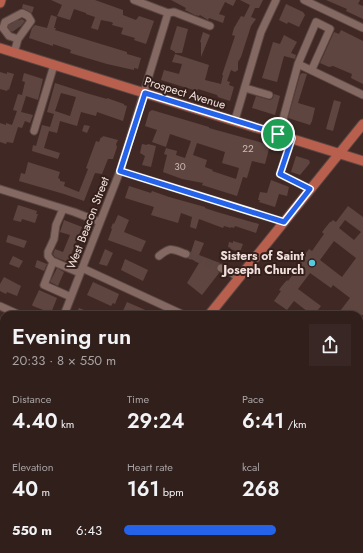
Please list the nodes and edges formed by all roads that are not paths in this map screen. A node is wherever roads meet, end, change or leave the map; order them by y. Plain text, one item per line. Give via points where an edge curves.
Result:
1 (1, 0) edge
2 (134, 0) edge
3 (276, 0) edge
4 (304, 0) edge
5 (0, 3) edge
6 (168, 13) junction
7 (4, 22) edge
8 (210, 26) dead end
9 (363, 28) edge
10 (13, 32) tunnel mouth
11 (18, 40) junction
12 (0, 48) edge
13 (14, 53) junction
14 (298, 64) junction
15 (54, 65) junction
16 (312, 69) junction
17 (245, 88) junction
18 (145, 93) junction
19 (269, 95) dead end
20 (363, 95) edge
21 (235, 120) junction
22 (363, 124) edge
23 (34, 131) dead end
24 (278, 134) junction
25 (292, 138) junction
26 (340, 153) junction
27 (363, 161) edge
28 (120, 171) junction
29 (0, 189) edge
30 (310, 189) junction
31 (62, 209) junction
32 (100, 222) junction
33 (284, 222) junction
34 (186, 254) tunnel mouth
35 (159, 256) dead end
36 (53, 262) junction
37 (221, 268) tunnel mouth
38 (81, 271) junction
39 (238, 278) junction
40 (71, 297) junction
41 (0, 306) edge
42 (11, 311) edge
43 (66, 311) edge
44 (175, 311) edge
45 (212, 311) edge

1 - 5 main road
2 - 6 street
3 - 17 street via 261,32
4 - 9 street
6 - 8 street via 174,12
6 - 18 street, West Beacon Street
7 - 11 street via 3,28 9,36
7 - 11 street via 22,13 28,16 31,21 21,30
10 - 11 street
11 - 13 street
12 - 13 main road, Prospect Avenue
13 - 15 main road, Prospect Avenue
14 - 16 street
14 - 16 street via 316,22 330,29
14 - 24 street
15 - 18 main road, Prospect Avenue
15 - 23 street
16 - 20 street
17 - 19 street
17 - 21 street
18 - 21 main road, Prospect Avenue
18 - 28 street, West Beacon Street
21 - 24 main road, Prospect Avenue
22 - 26 main road
24 - 25 main road, Prospect Avenue
25 - 26 main road, Prospect Avenue
25 - 30 street via 280,174
26 - 27 main road, Prospect Avenue
26 - 30 main road
28 - 32 street, West Beacon Street
28 - 33 street
29 - 31 street
30 - 33 main road
31 - 32 street
31 - 36 street via 48,252 49,259
32 - 38 street, West Beacon Street
33 - 39 main road
34 - 35 street via 167,249
36 - 38 street
36 - 40 street via 44,285
37 - 39 street
38 - 40 street, West Beacon Street
38 - 44 street
39 - 45 main road
40 - 43 street, West Beacon Street
41 - 42 street

